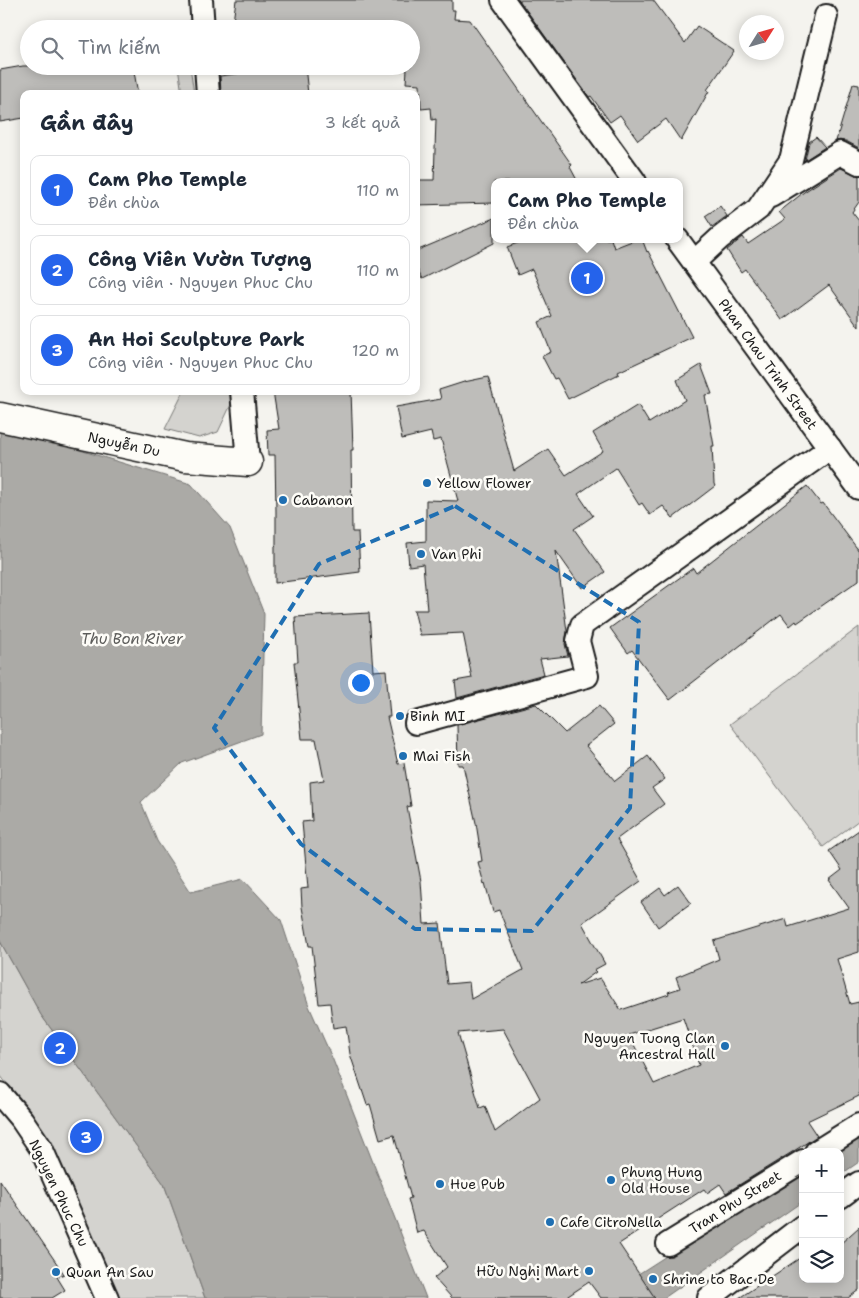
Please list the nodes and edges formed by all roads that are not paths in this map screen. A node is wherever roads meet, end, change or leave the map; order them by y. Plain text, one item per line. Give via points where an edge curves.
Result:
1 (201, 0) edge
2 (502, 0) edge
3 (826, 16) dead end
4 (202, 20) edge
5 (207, 75) edge
6 (208, 90) edge
7 (859, 163) edge
8 (632, 178) edge
9 (763, 201) junction
10 (680, 243) edge
11 (694, 262) junction
12 (242, 395) edge
13 (0, 416) edge
14 (830, 448) junction
15 (248, 462) joint
16 (859, 488) edge
17 (416, 723) dead end
18 (0, 1094) edge
19 (859, 1125) edge
20 (822, 1148) edge
21 (799, 1162) edge
22 (859, 1183) edge
23 (844, 1195) edge
24 (799, 1229) edge
25 (668, 1244) dead end
26 (107, 1298) edge
27 (709, 1298) edge

1 - 4 street
2 - 8 street
3 - 9 street via 791,160
5 - 6 street
7 - 9 street via 840,154
9 - 11 street via 758,209
10 - 11 street, Phan Chau Trinh Street
11 - 14 street, Phan Chau Trinh Street
12 - 15 street
13 - 15 street, Nguyễn Du via 185,457
14 - 16 street, Phan Chau Trinh Street
14 - 17 street via 582,625 578,641 587,676
18 - 26 street, Nguyen Phuc Chu via 41,1148
19 - 20 street
21 - 25 street, Tran Phu Street
22 - 23 street
24 - 27 street

